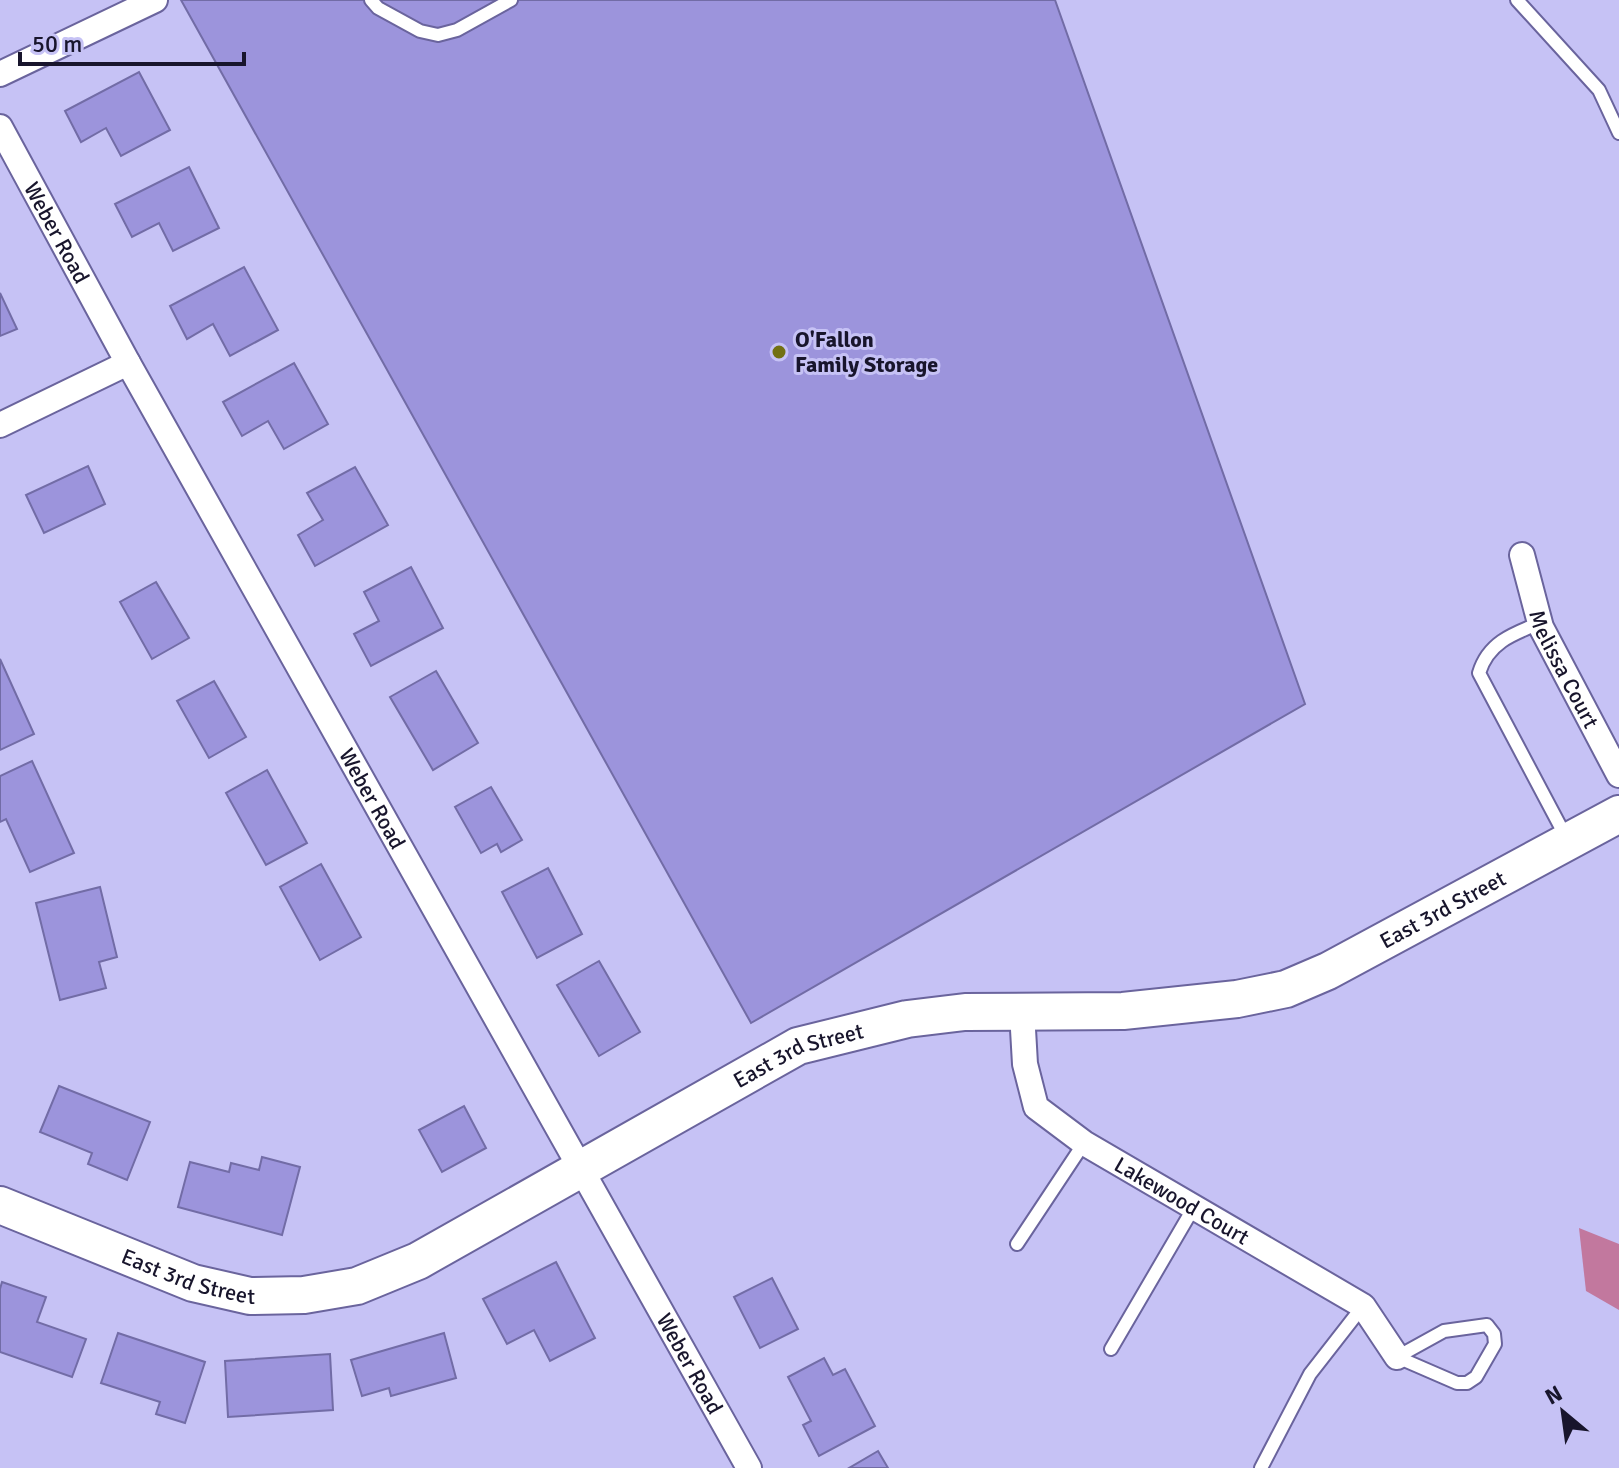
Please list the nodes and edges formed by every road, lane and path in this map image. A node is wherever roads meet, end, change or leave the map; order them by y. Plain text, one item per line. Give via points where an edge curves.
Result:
1 (155, 0) edge
2 (371, 0) edge
3 (511, 0) edge
4 (1517, 0) edge
5 (0, 74) edge
6 (0, 127) edge
7 (1619, 133) edge
8 (128, 363) junction
9 (0, 425) edge
10 (1522, 555) dead end
11 (1540, 623) junction
12 (1619, 775) edge
13 (1619, 814) edge
14 (1568, 842) junction
15 (1022, 1012) junction
16 (1084, 1143) junction
17 (583, 1170) junction
18 (0, 1205) edge
19 (1194, 1207) junction
20 (1017, 1244) dead end
21 (1363, 1306) junction
22 (1111, 1349) dead end
23 (1397, 1357) junction
24 (749, 1468) edge
25 (1261, 1468) edge

1 - 5 street
2 - 3 lane via 420,31 438,35
4 - 7 lane via 1599,90
6 - 8 street, Weber Road
8 - 9 street
8 - 17 street, Weber Road
10 - 11 street, Melissa Court
11 - 12 street, Melissa Court
11 - 14 lane via 1509,635 1484,657 1479,673
13 - 14 street, East 3rd Street
14 - 15 street, East 3rd Street via 1286,989 1123,1011
15 - 16 street, Lakewood Court via 1025,1064 1036,1107
15 - 17 street, East 3rd Street via 907,1019 798,1046
16 - 19 street, Lakewood Court
16 - 20 lane
17 - 18 street, East 3rd Street via 418,1261 357,1286 304,1295 250,1296 193,1283
17 - 24 street, Weber Road
19 - 21 street, Lakewood Court
19 - 22 lane
21 - 23 street, Lakewood Court
21 - 25 lane via 1310,1374
23 - 23 lane via 1444,1331 1487,1325 1494,1334 1495,1344 1467,1383

